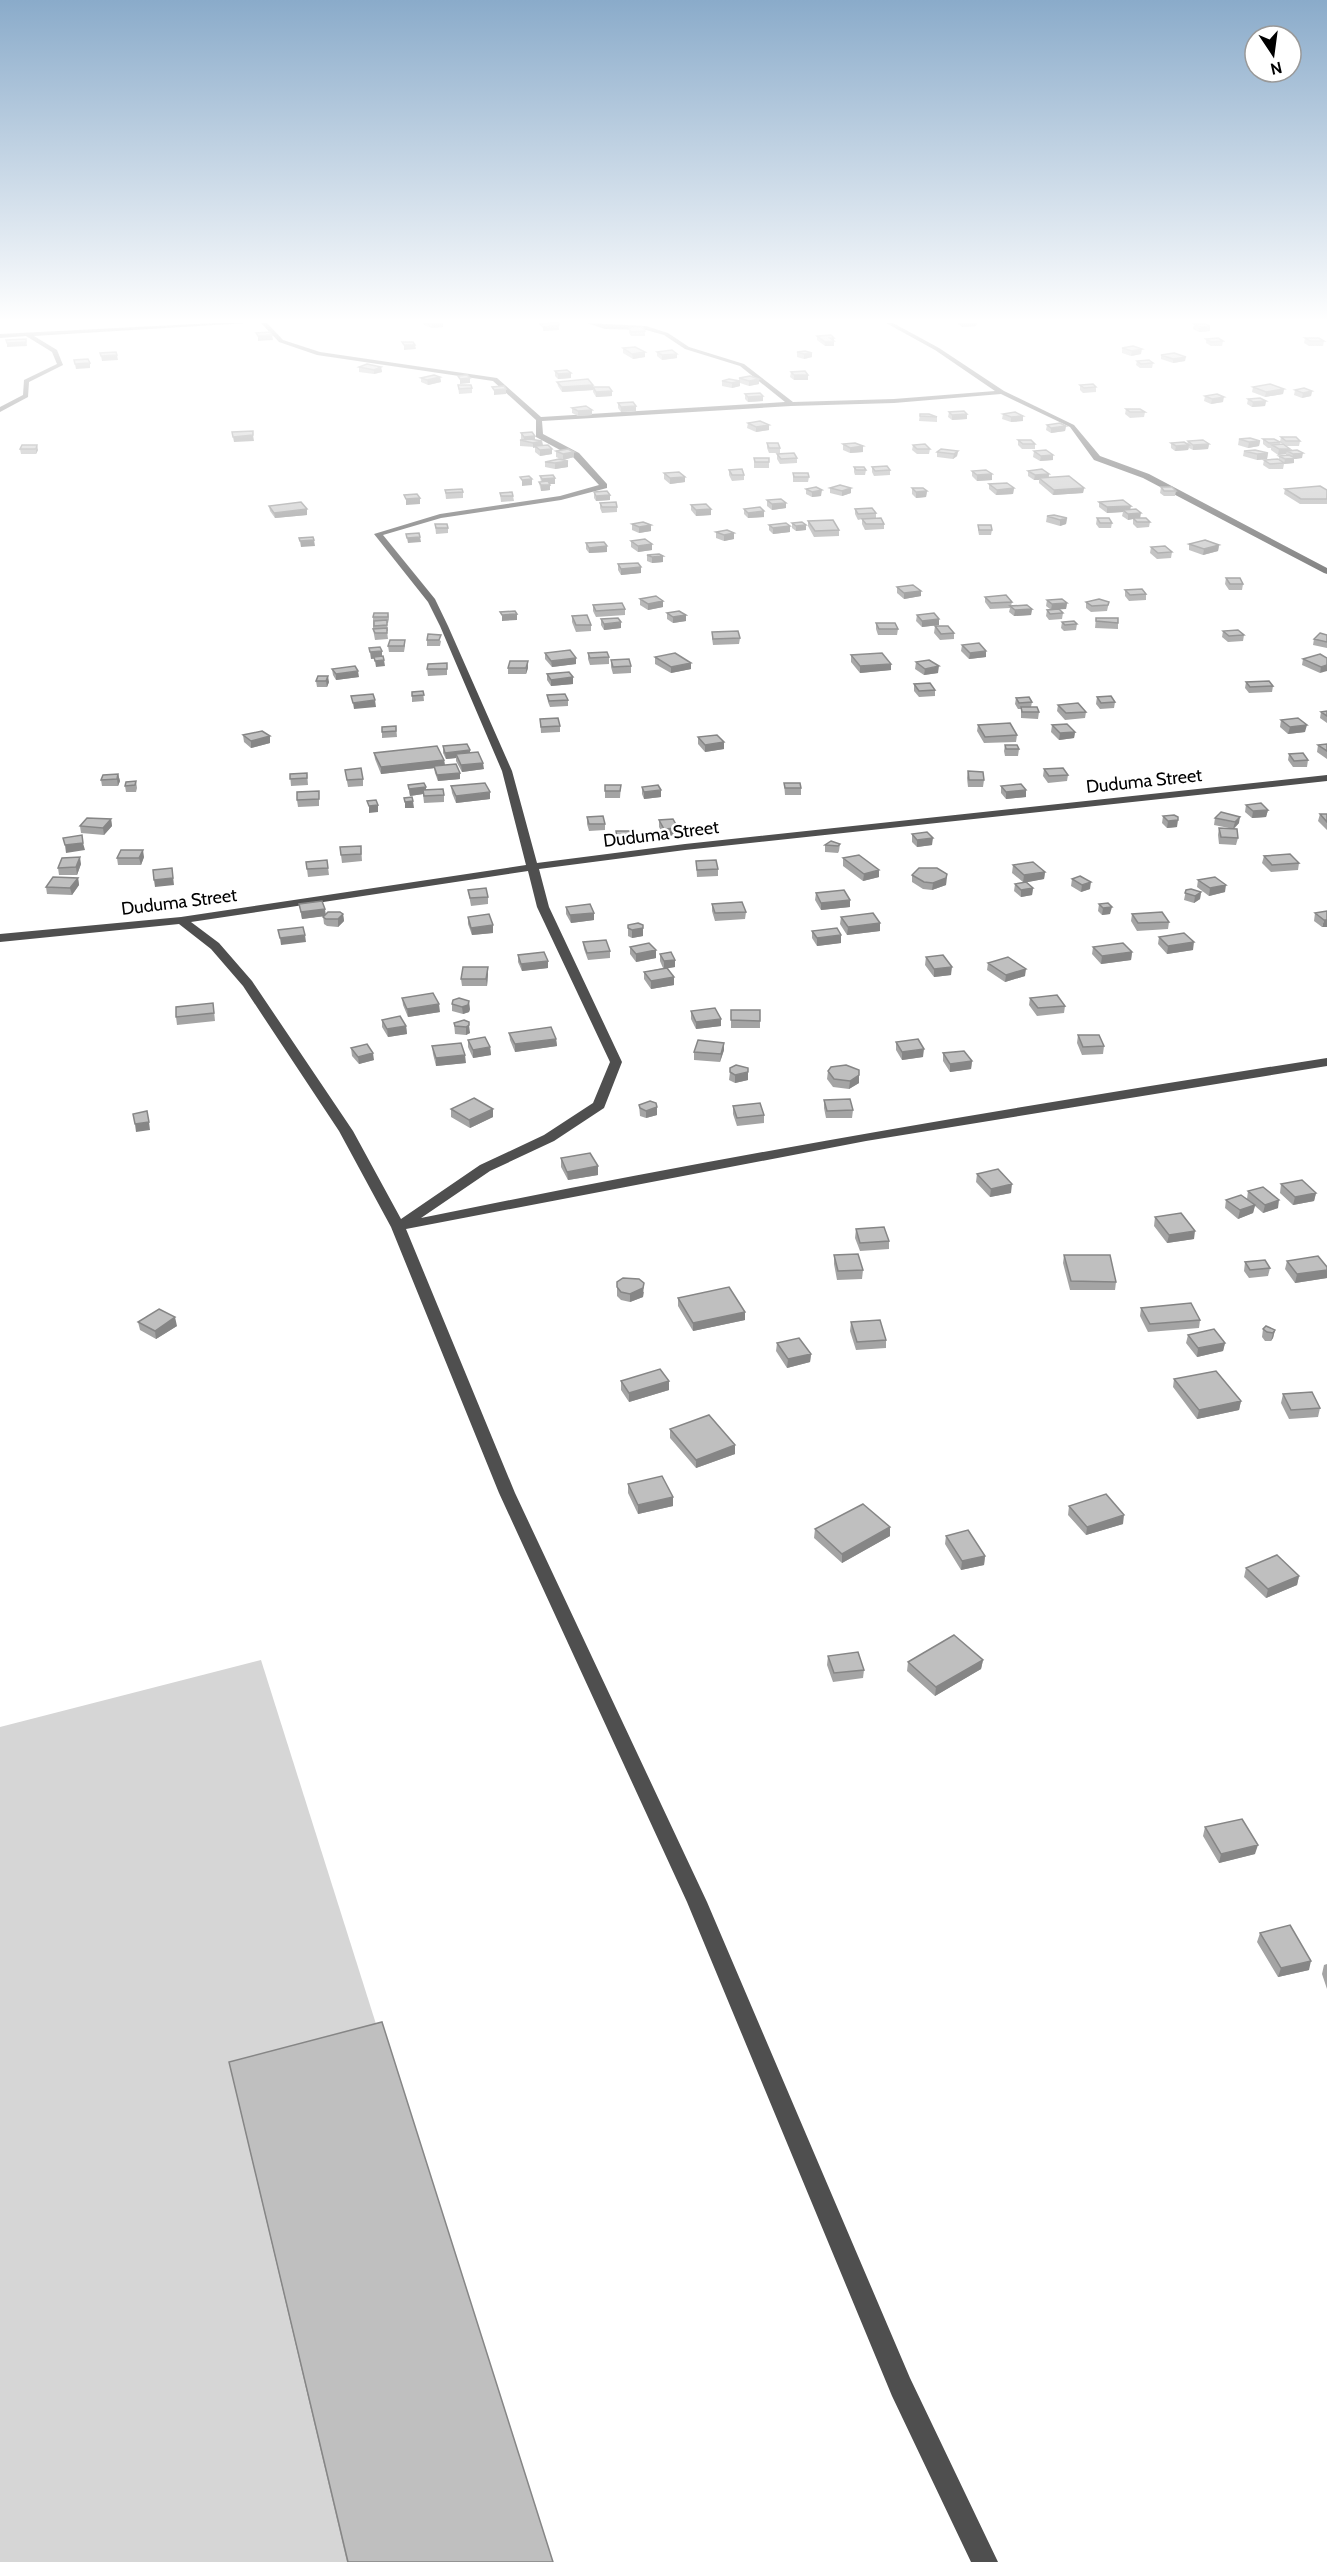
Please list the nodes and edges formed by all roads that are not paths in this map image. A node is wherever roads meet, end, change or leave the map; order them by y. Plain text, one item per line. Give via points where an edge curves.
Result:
1 (553, 443) edge
2 (1085, 443) edge
3 (1327, 571) edge
4 (1327, 778) edge
5 (532, 867) junction
6 (181, 920) junction
7 (0, 938) edge
8 (1327, 1062) edge
9 (398, 1227) junction
10 (985, 2562) edge

1 - 5 street via 576,455 604,486 561,498 440,516 378,534 432,601 444,626 507,771
2 - 3 street via 1097,458 1146,476
4 - 5 street, Duduma Street via 708,844
5 - 6 street, Duduma Street
5 - 9 street via 543,906 616,1062 599,1105 549,1138 485,1168
6 - 7 street, Duduma Street
6 - 9 street via 216,946 249,984 346,1131
8 - 9 street via 731,1161
9 - 10 street via 507,1493 697,1902 901,2387

